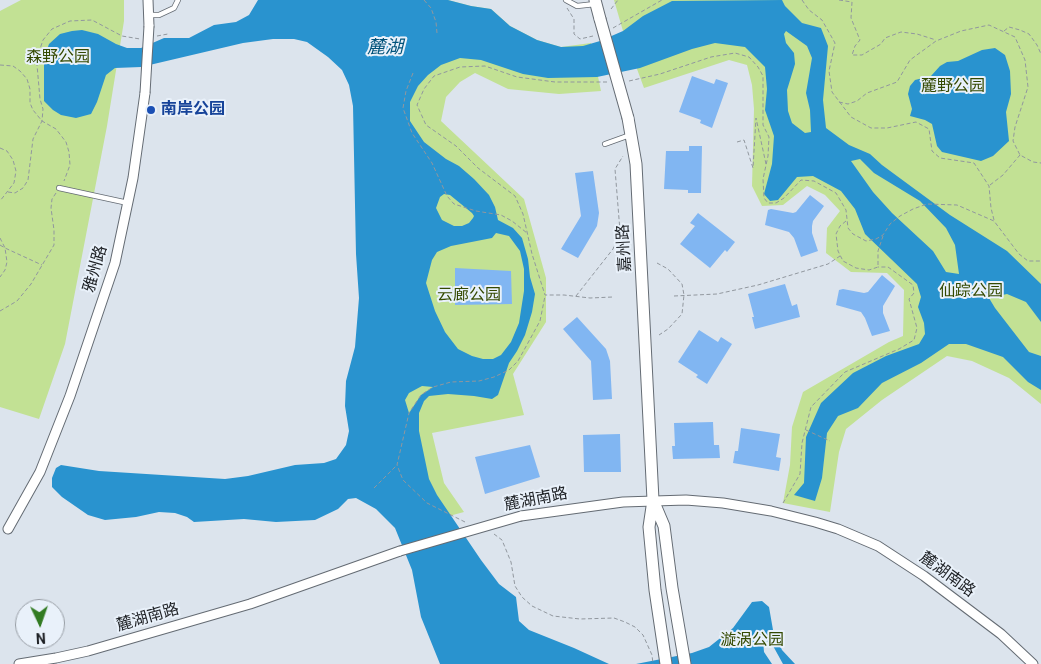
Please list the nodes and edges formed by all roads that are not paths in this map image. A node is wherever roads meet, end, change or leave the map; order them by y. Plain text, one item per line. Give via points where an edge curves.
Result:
1 (148, 0) edge
2 (178, 0) edge
3 (566, 0) edge
4 (596, 2) edge
5 (148, 15) junction
6 (631, 135) junction
7 (605, 144) dead end
8 (59, 188) road end
9 (128, 203) junction
10 (653, 500) junction
11 (8, 529) dead end
12 (19, 664) edge
13 (666, 664) edge
14 (685, 664) edge
15 (1033, 664) edge

1 - 5 street, 雅州路
2 - 5 lane via 174,8
3 - 4 lane via 577,6
4 - 6 street, 嘉州路, bridge
5 - 9 street, 雅州路, bridge via 144,93
6 - 7 lane
6 - 10 street, 嘉州路 via 639,211
8 - 9 lane
9 - 11 street, 雅州路 via 115,263 70,396 40,472
10 - 12 street, 麓湖南路, bridge via 579,506 521,516 400,551 250,604 88,651
10 - 13 street, 嘉州路 via 649,527
10 - 14 street, 嘉州路 via 664,526
10 - 15 street, 麓湖南路 via 723,503 771,512 815,522 878,546 1001,634

